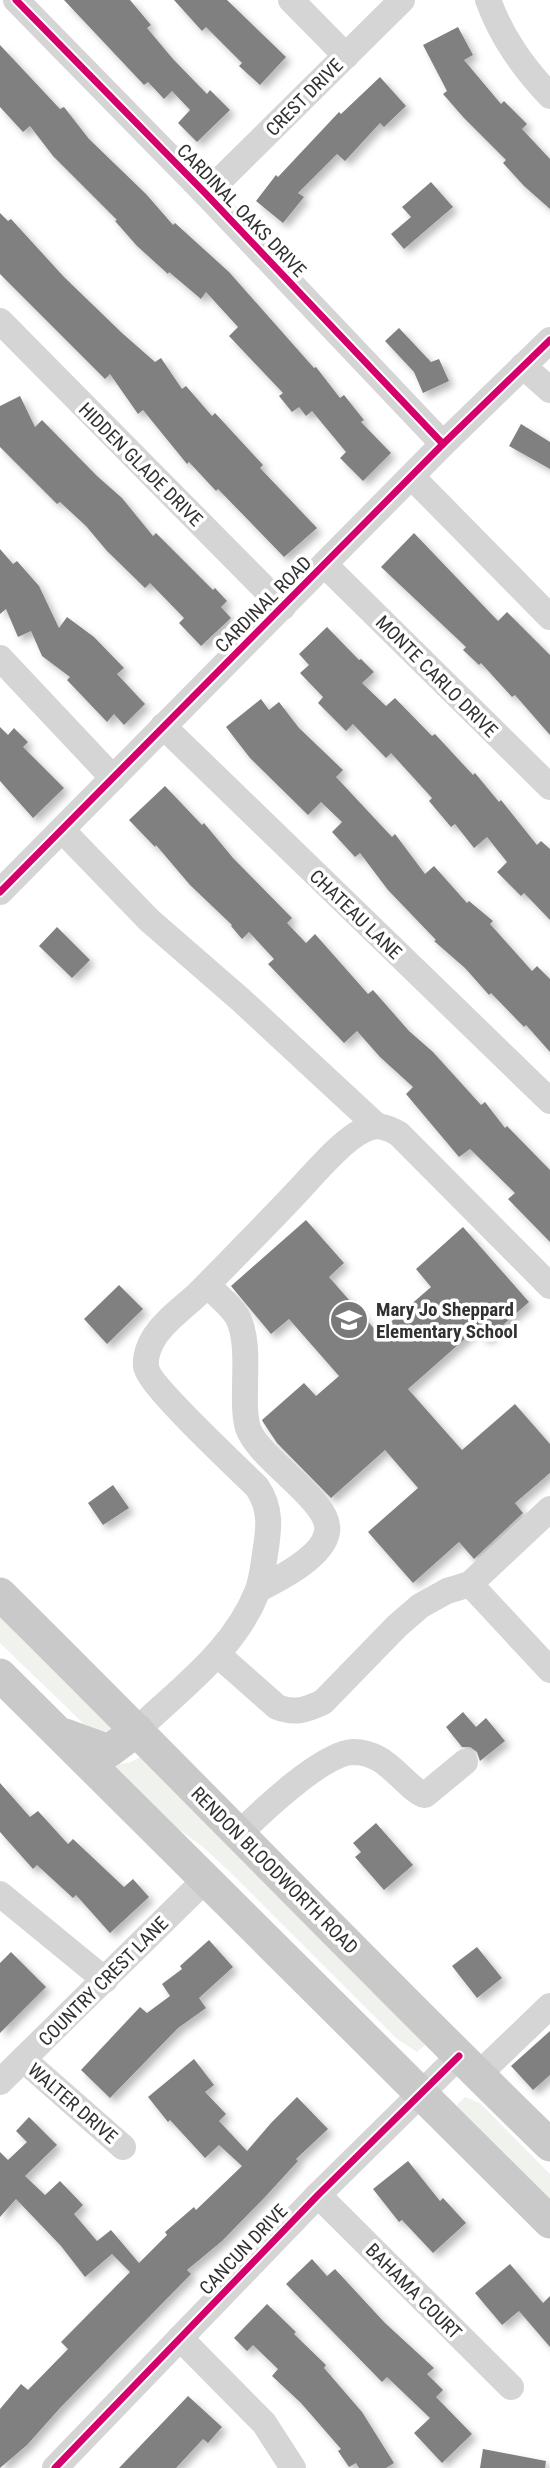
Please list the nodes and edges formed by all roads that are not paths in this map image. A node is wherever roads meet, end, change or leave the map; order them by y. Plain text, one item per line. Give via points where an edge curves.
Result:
1 (16, 0) edge
2 (291, 0) edge
3 (402, 0) edge
4 (488, 0) edge
5 (346, 56) junction
6 (550, 96) edge
7 (206, 194) junction
8 (0, 321) edge
9 (550, 340) edge
10 (523, 366) junction
11 (550, 390) edge
12 (443, 444) junction
13 (412, 477) junction
14 (324, 565) junction
15 (283, 607) junction
16 (550, 617) edge
17 (0, 658) edge
18 (163, 726) junction
19 (113, 778) junction
20 (550, 787) edge
21 (62, 830) junction
22 (0, 892) edge
23 (550, 1101) edge
24 (377, 1126) junction
25 (207, 1285) junction
26 (550, 1286) edge
27 (550, 1509) edge
28 (470, 1584) junction
29 (259, 1589) junction
30 (0, 1594) edge
31 (217, 1654) junction
32 (550, 1670) edge
33 (0, 1675) edge
34 (54, 1730) junction
35 (137, 1730) junction
36 (465, 1762) dead end
37 (240, 1833) junction
38 (206, 1879) junction
39 (0, 1894) edge
40 (105, 1980) junction
41 (550, 2006) edge
42 (23, 2060) junction
43 (469, 2066) junction
44 (0, 2082) edge
45 (420, 2093) junction
46 (550, 2145) edge
47 (123, 2147) dead end
48 (318, 2195) junction
49 (550, 2222) edge
50 (180, 2338) junction
51 (511, 2387) dead end
52 (55, 2468) edge
53 (293, 2468) edge

1 - 7 street, CARDINAL OAKS DRIVE
2 - 5 street
3 - 5 street, CREST DRIVE
4 - 6 street via 524,68
5 - 7 street, CREST DRIVE
7 - 12 street, CARDINAL OAKS DRIVE
8 - 15 street, HIDDEN GLADE DRIVE
9 - 10 street, CARDINAL ROAD
10 - 11 street
10 - 12 street, CARDINAL ROAD
12 - 13 street, CARDINAL ROAD
13 - 14 street, CARDINAL ROAD
13 - 16 street
14 - 15 street, CARDINAL ROAD
14 - 20 street, MONTE CARLO DRIVE
15 - 18 street, CARDINAL ROAD
17 - 19 street
18 - 19 street, CARDINAL ROAD
18 - 23 street, CHATEAU LANE
19 - 21 street, CARDINAL ROAD
21 - 22 street, CARDINAL ROAD
21 - 24 street via 149,919
24 - 25 street via 364,1129 320,1167
24 - 26 street via 398,1134
25 - 29 street via 159,1331 145,1364 150,1379 264,1498 269,1516
25 - 29 street via 238,1318 242,1329 248,1428 321,1509 328,1526 325,1541 303,1563
27 - 28 street
28 - 31 street via 420,1606 323,1702 302,1711 277,1707
28 - 32 street
29 - 31 street via 245,1619
30 - 35 main road, RENDON BLOODWORTH ROAD
31 - 35 street
33 - 34 main road
34 - 35 main road via 109,1751
34 - 38 main road
35 - 37 main road, RENDON BLOODWORTH ROAD
36 - 37 street via 425,1796 380,1760 351,1752 284,1792
37 - 43 main road, RENDON BLOODWORTH ROAD
38 - 40 street, COUNTRY CREST LANE
38 - 45 main road
39 - 40 street
40 - 42 street, COUNTRY CREST LANE
41 - 43 street, CANCUN DRIVE
42 - 44 street, COUNTRY CREST LANE
42 - 47 street, WALTER DRIVE
43 - 45 street, CANCUN DRIVE
43 - 46 main road, RENDON BLOODWORTH ROAD
45 - 48 street, CANCUN DRIVE
45 - 49 main road
48 - 50 street, CANCUN DRIVE
48 - 51 street, BAHAMA COURT
50 - 52 street, CANCUN DRIVE
50 - 53 street via 264,2423

